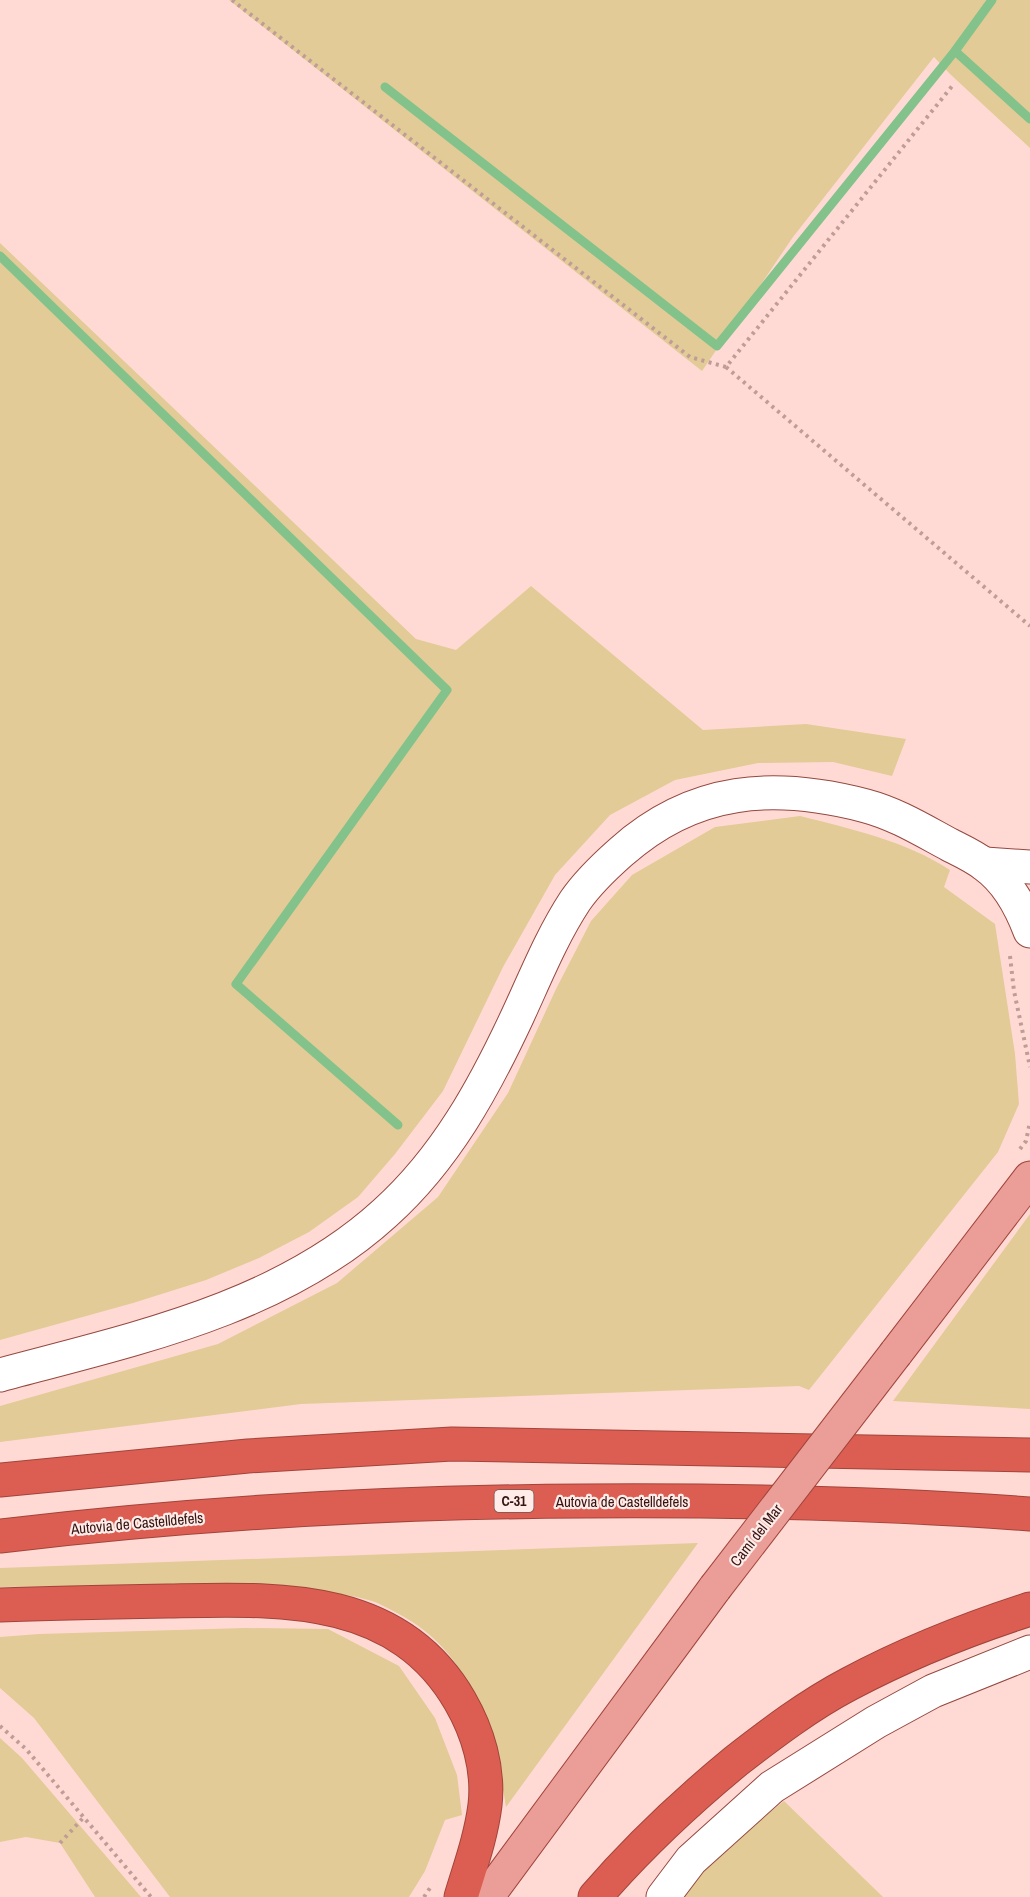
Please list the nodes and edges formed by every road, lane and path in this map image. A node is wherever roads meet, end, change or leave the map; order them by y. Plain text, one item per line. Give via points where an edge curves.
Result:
1 (232, 0) edge
2 (953, 85) dead end
3 (726, 367) junction
4 (1030, 626) edge
5 (985, 864) junction
6 (1030, 867) edge
7 (1020, 943) edge
8 (1030, 1067) edge
9 (1030, 1178) edge
10 (0, 1375) edge
11 (1028, 1455) edge
12 (0, 1479) edge
13 (1030, 1514) edge
14 (0, 1536) edge
15 (0, 1605) edge
16 (1030, 1609) edge
17 (1030, 1652) edge
18 (0, 1726) edge
19 (84, 1817) junction
20 (60, 1843) dead end
21 (151, 1897) edge
22 (461, 1897) edge
23 (487, 1897) edge
24 (595, 1897) edge
25 (663, 1897) edge

1 - 3 path via 690,357
2 - 3 path
3 - 4 path
5 - 6 street
5 - 7 street via 1024,915
5 - 10 street via 889,812 834,798 787,792 727,796 695,805 667,819 617,855 575,901 463,1120 413,1186 360,1234 327,1259 247,1300
7 - 8 path via 1014,991
9 - 23 main road, Camí del Mar, bridge via 715,1588
11 - 12 highway via 452,1444 248,1456
13 - 14 highway, Autovia de Castelldefels / C-31 via 709,1500 459,1502 255,1512
15 - 22 highway via 258,1599 334,1608 399,1635 441,1672 469,1716 481,1749 485,1803
16 - 24 highway via 908,1655 847,1685 774,1732 690,1798 628,1858
17 - 25 street via 933,1691 772,1788 691,1860
18 - 19 path via 26,1749
19 - 20 path
19 - 21 path

